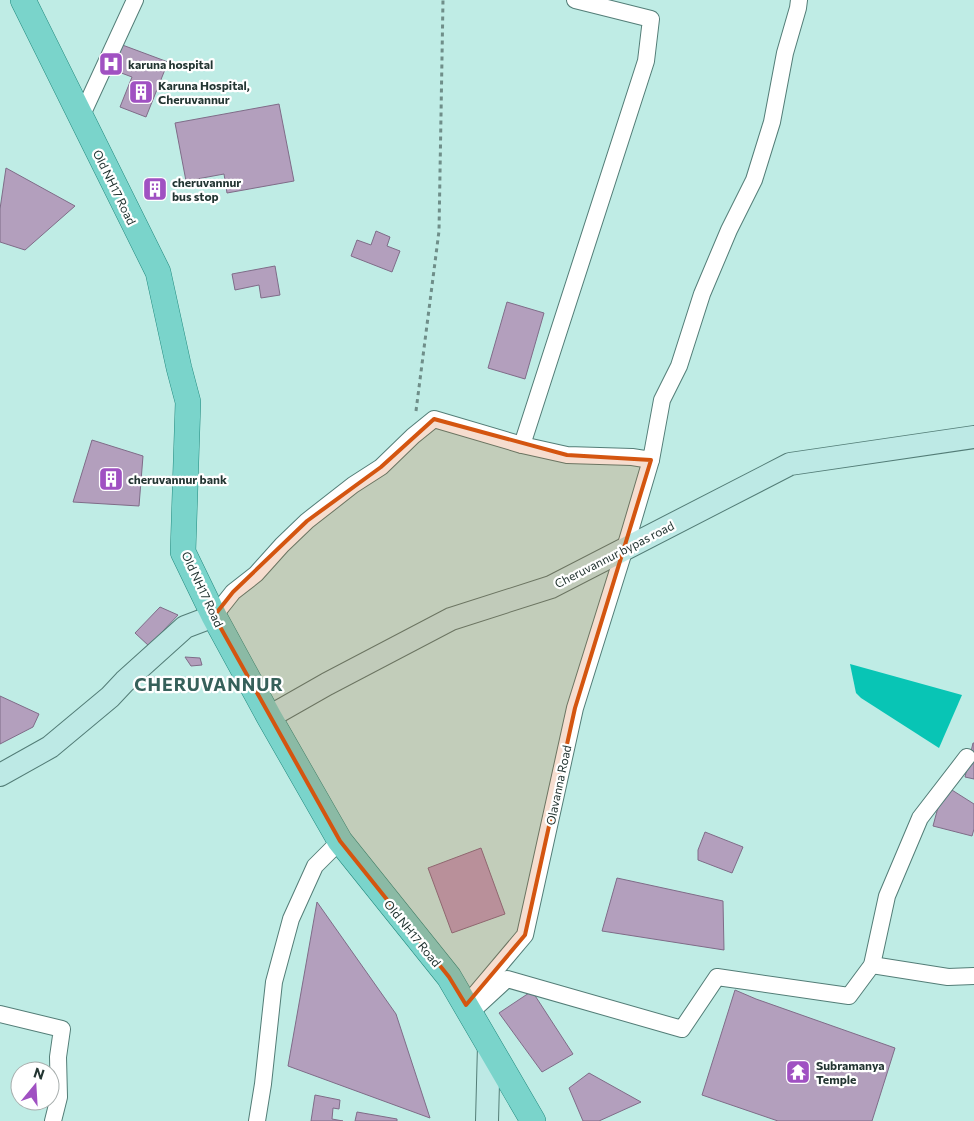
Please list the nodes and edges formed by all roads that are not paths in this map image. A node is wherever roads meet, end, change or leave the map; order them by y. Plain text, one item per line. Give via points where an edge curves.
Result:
1 (23, 0) edge
2 (135, 0) edge
3 (575, 0) edge
4 (799, 0) edge
5 (81, 117) junction
6 (974, 437) edge
7 (522, 445) junction
8 (651, 460) junction
9 (625, 548) junction
10 (214, 616) junction
11 (269, 717) junction
12 (967, 757) dead end
13 (0, 775) edge
14 (340, 841) junction
15 (872, 965) junction
16 (974, 976) edge
17 (468, 1009) junction
18 (0, 1014) edge
19 (489, 1045) junction
20 (53, 1121) edge
21 (257, 1121) edge
22 (487, 1121) edge
23 (533, 1121) edge

1 - 5 main road, Old NH17 Road
2 - 5 street
3 - 7 street via 651,19 646,62
4 - 8 street, Olavanna Road via 772,122 754,180 706,285 679,366 662,400
5 - 10 main road, Old NH17 Road via 158,272 188,402 183,552
6 - 9 main road, Cheruvannur bypas road via 790,464
7 - 8 street via 567,455
7 - 10 street via 434,420 380,467 307,521 256,574 233,592
8 - 9 street, Olavanna Road
9 - 11 main road, Cheruvannur bypas road via 551,587 451,619
9 - 17 street, Olavanna Road via 575,708 525,935
10 - 11 main road, Old NH17 Road
10 - 13 main road via 185,627 110,698 50,747
11 - 14 main road, Old NH17 Road
12 - 15 street via 920,818 887,896
14 - 17 main road, Old NH17 Road via 449,977
14 - 21 street via 315,866 291,919 274,982
15 - 16 street via 948,977
15 - 17 street via 849,996 717,977 682,1029 507,979
17 - 19 main road, Old NH17 Road
18 - 20 street via 62,1029 58,1057 59,1097
19 - 22 main road
19 - 23 main road, Old NH17 Road

